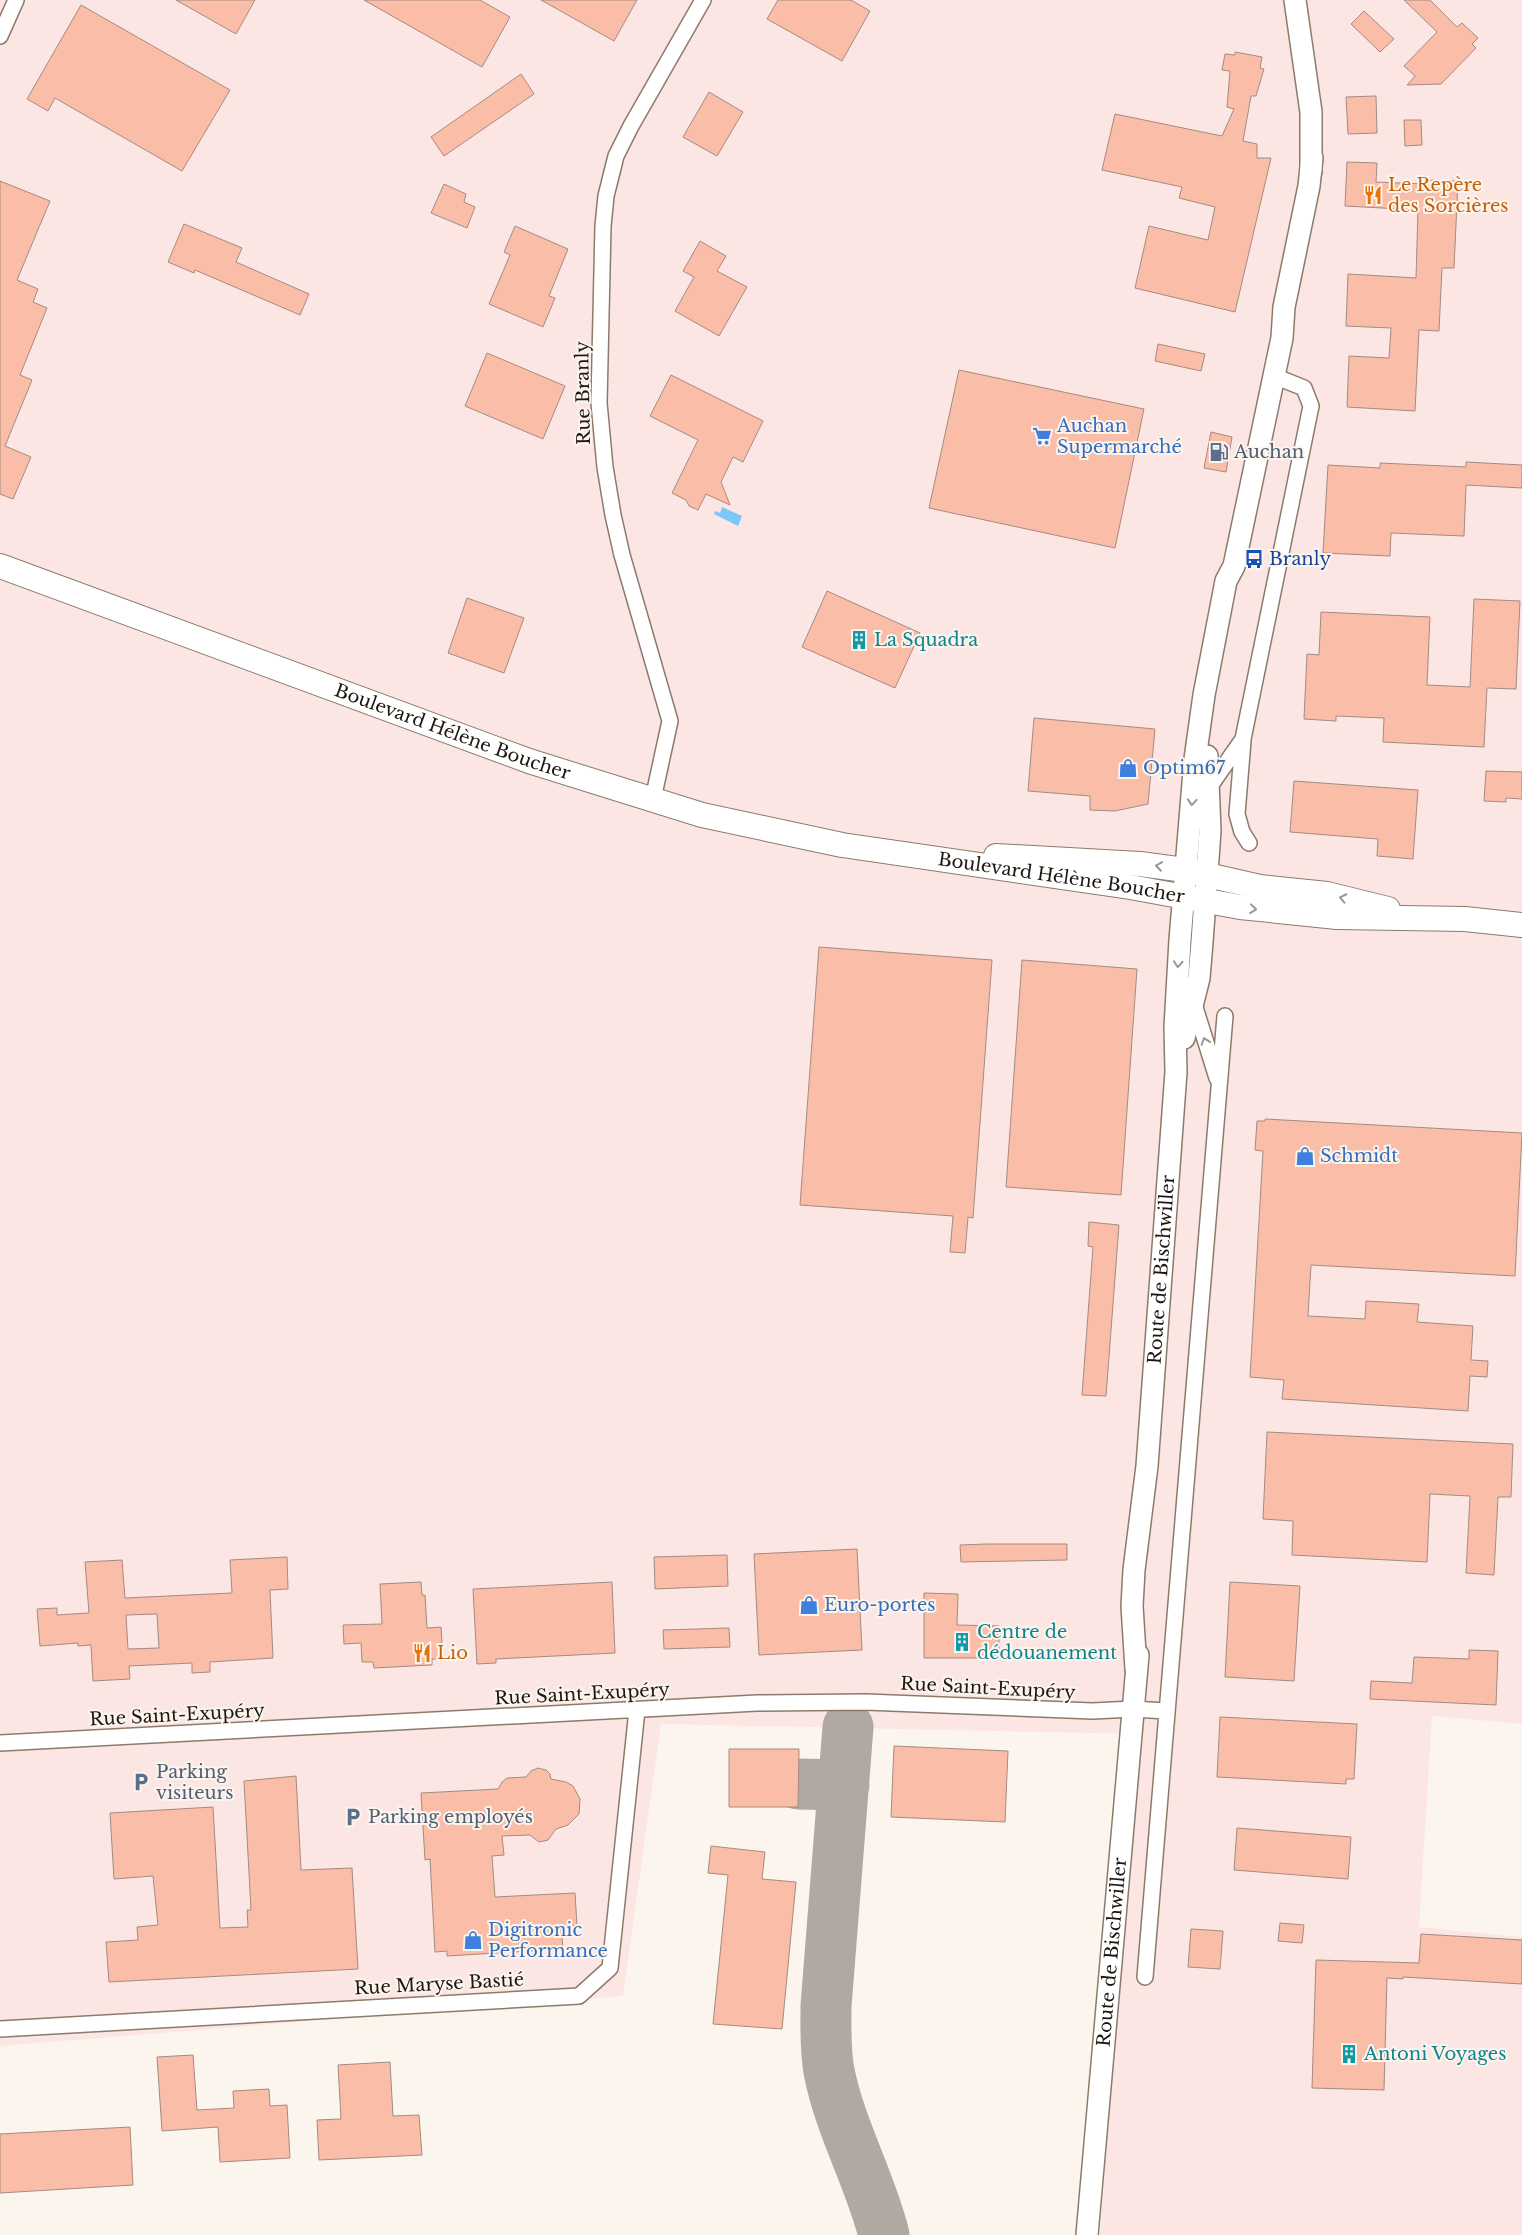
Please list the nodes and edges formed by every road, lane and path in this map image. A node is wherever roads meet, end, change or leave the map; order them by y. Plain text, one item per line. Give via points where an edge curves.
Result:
1 (16, 0) edge
2 (703, 0) edge
3 (1295, 0) edge
4 (0, 36) edge
5 (1274, 376) junction
6 (0, 566) edge
7 (1234, 566) junction
8 (1243, 739) junction
9 (1208, 789) junction
10 (653, 799) junction
11 (1249, 843) dead end
12 (917, 858) junction
13 (1196, 872) junction
14 (1194, 899) junction
15 (1442, 919) junction
16 (1522, 925) edge
17 (1193, 1001) junction
18 (1225, 1016) dead end
19 (1176, 1072) junction
20 (1218, 1082) junction
21 (1134, 1709) junction
22 (636, 1710) junction
23 (1166, 1711) junction
24 (0, 1743) edge
25 (1145, 1977) dead end
26 (0, 2029) edge
27 (1087, 2235) edge

1 - 4 street
2 - 10 street, Rue Branly via 616,156 606,196 603,226 599,403 605,467 622,555 670,721
3 - 5 street, Route de Bischwiller via 1310,112 1310,206 1299,286 1294,309 1283,332
5 - 7 street, Route de Bischwiller
5 - 8 street via 1304,388 1311,406
6 - 10 main road, Boulevard Hélène Boucher via 529,761
7 - 9 street, Route de Bischwiller via 1237,578 1209,726
7 -> 13 street, Route de Bischwiller via 1226,581 1202,704
8 - 9 street
8 - 11 street via 1237,814
9 - 13 street, Route de Bischwiller via 1210,831
10 - 12 main road, Boulevard Hélène Boucher via 702,815
13 -> 12 main road, Boulevard Hélène Boucher via 1140,864 1023,856
12 - 14 main road, Boulevard Hélène Boucher
13 - 14 street, Route de Bischwiller
15 -> 13 main road, Boulevard Hélène Boucher via 1407,914 1327,894 1252,886
14 -> 15 main road, Boulevard Hélène Boucher via 1245,908 1337,917
14 - 17 street, Route de Bischwiller via 1199,978
14 -> 19 street, Route de Bischwiller via 1175,1027
15 - 16 main road
17 - 19 street, Route de Bischwiller
20 -> 17 street
18 - 20 street
19 - 21 street, Route de Bischwiller via 1147,1466 1132,1600 1136,1668
20 - 23 street
21 - 22 street, Rue Saint-Exupéry via 1093,1711 866,1702
21 - 23 street, Rue Saint-Exupéry
21 - 27 street, Route de Bischwiller
22 - 24 street, Rue Saint-Exupéry
22 - 26 street, Rue Maryse Bastié via 610,1968 579,1996
23 - 25 street

